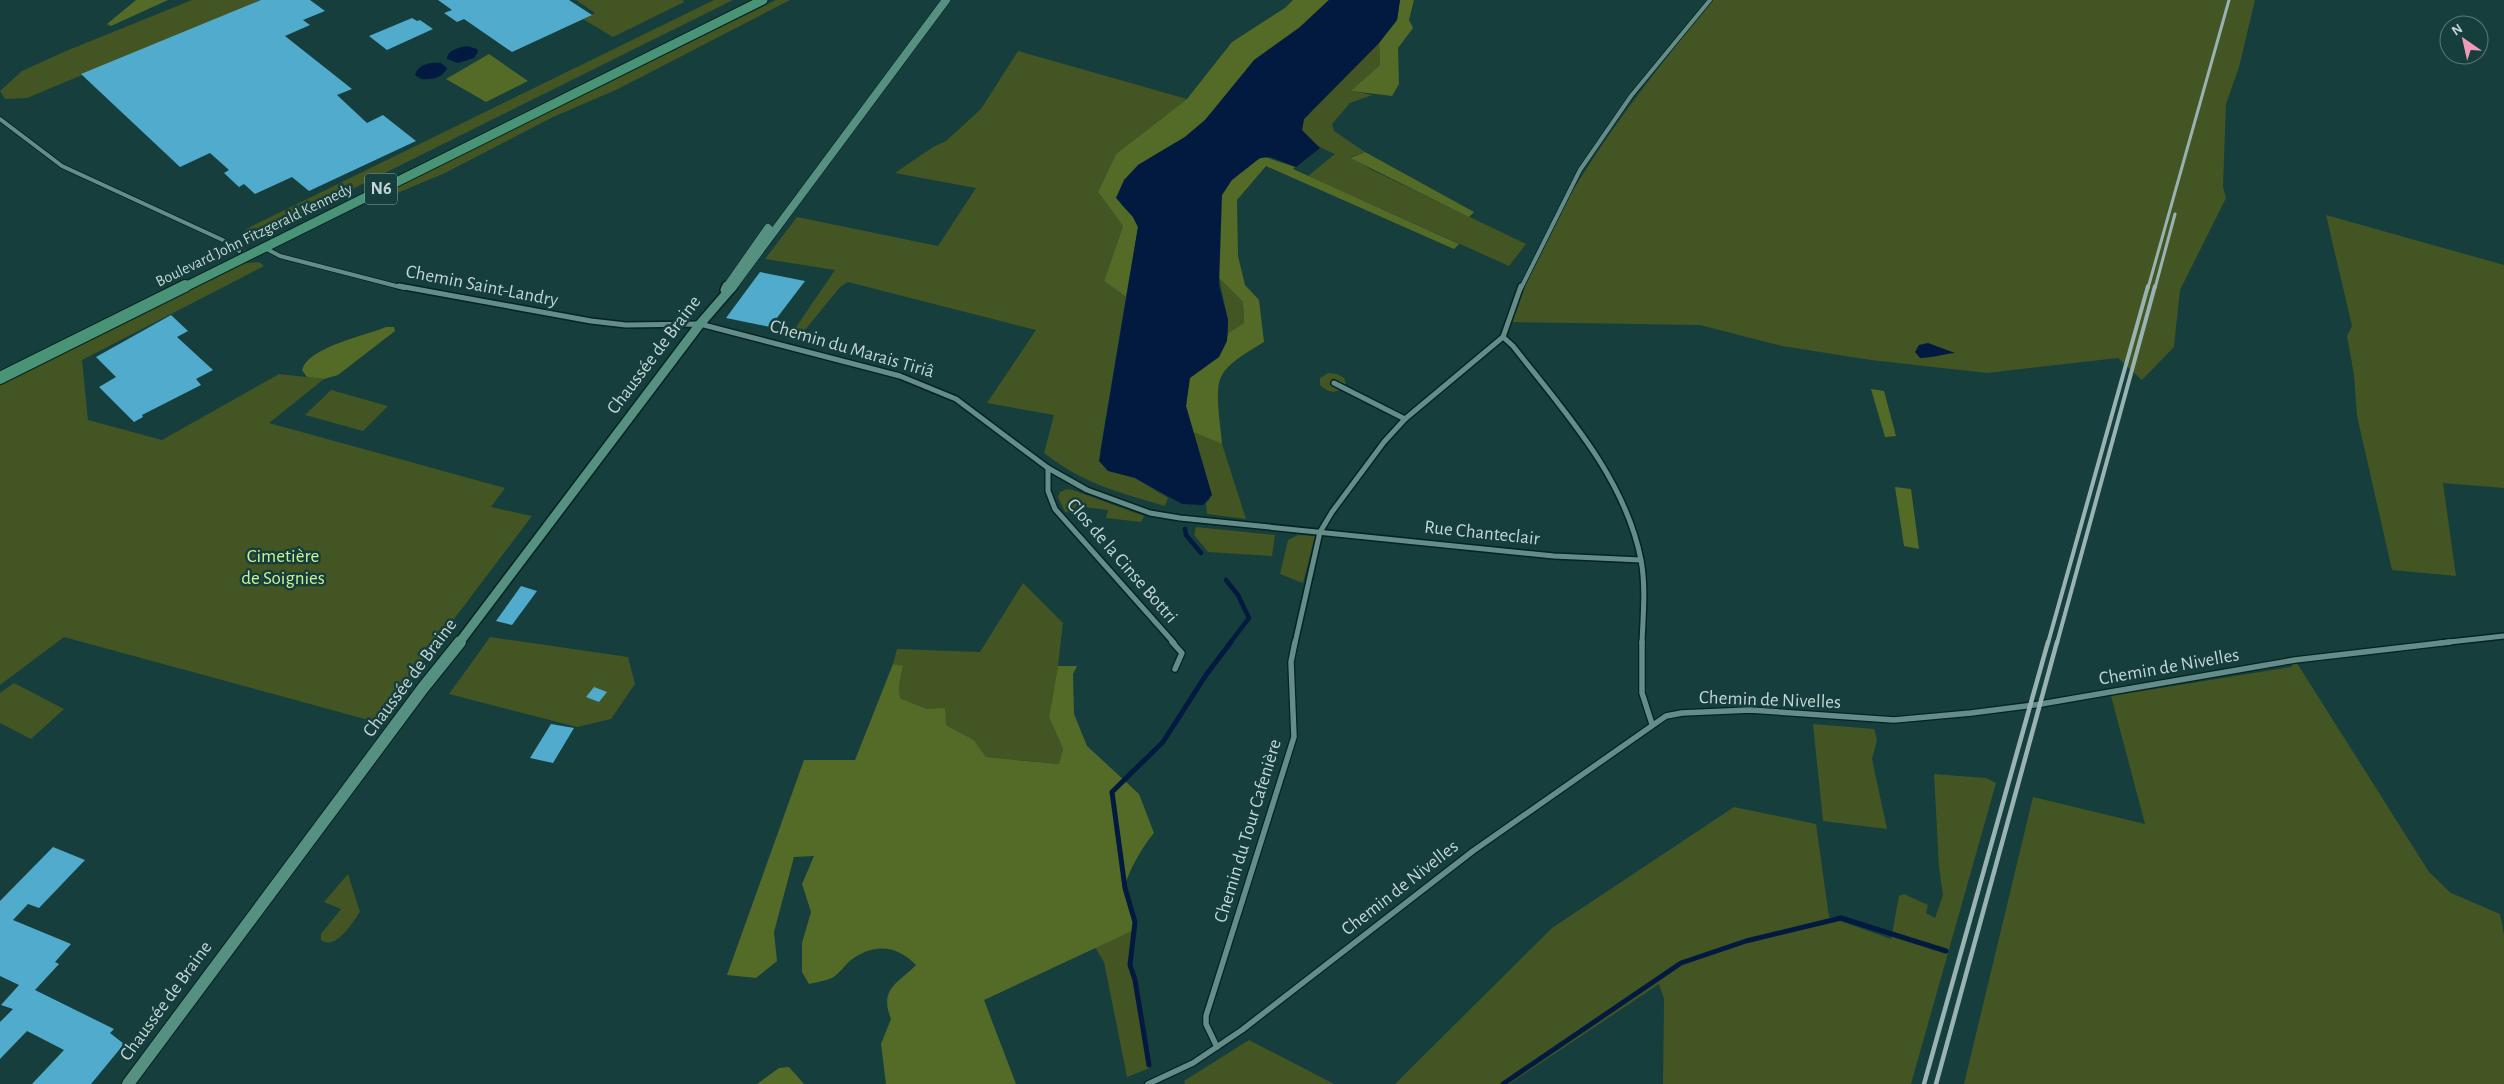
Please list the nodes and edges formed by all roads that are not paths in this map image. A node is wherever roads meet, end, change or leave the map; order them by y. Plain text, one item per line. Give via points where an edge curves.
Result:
1 (748, 0) edge
2 (763, 0) edge
3 (940, 0) edge
4 (946, 0) edge
5 (1710, 0) edge
6 (0, 119) edge
7 (264, 247) junction
8 (238, 251) junction
9 (723, 295) junction
10 (700, 324) junction
11 (1503, 337) junction
12 (0, 369) edge
13 (0, 378) edge
14 (1334, 383) dead end
15 (1405, 419) junction
16 (1048, 468) junction
17 (1320, 532) junction
18 (1641, 560) junction
19 (2504, 636) edge
20 (1175, 669) dead end
21 (1652, 724) junction
22 (1217, 1047) junction
23 (128, 1084) edge
24 (1148, 1084) edge

1 - 8 main road, Boulevard John Fitzgerald Kennedy / N6
2 - 7 main road, Boulevard John Fitzgerald Kennedy / N6
3 - 9 street, Chaussée de Braine via 730,278
4 - 9 street, Chaussée de Braine via 737,282
5 - 11 street via 1631,96 1580,170 1526,274
6 - 8 street via 62,166 227,242
7 - 10 street, Chemin Saint-Landry via 280,256 421,292 591,321 626,325
7 - 13 main road, Boulevard John Fitzgerald Kennedy / N6
8 - 12 main road, Boulevard John Fitzgerald Kennedy / N6
9 - 10 street, Chaussée de Braine
10 - 16 street, Chemin du Marais Tiriâ via 921,383 971,409
10 - 23 street, Chaussée de Braine
11 - 15 street, Chemin du Tour Cafenière
11 - 18 street via 1513,346 1610,478 1630,520
14 - 15 street
15 - 17 street, Chemin du Tour Cafenière via 1384,442
16 - 17 street, Chemin du Marais Tiriâ via 1087,490 1150,513
16 - 20 street, Clos de la Cinse Bottri via 1048,491 1055,509 1182,653
17 - 18 street, Rue Chanteclair via 1554,556
17 - 22 street, Chemin du Tour Cafenière via 1291,662 1294,737 1206,1016 1206,1024
18 - 21 street via 1644,624 1642,689
19 - 21 street, Chemin de Nivelles via 2295,660 1971,713 1880,720 1750,710 1682,713 1666,716
21 - 22 street, Chemin de Nivelles via 1610,757 1473,851
22 - 24 street, Chemin de Nivelles

